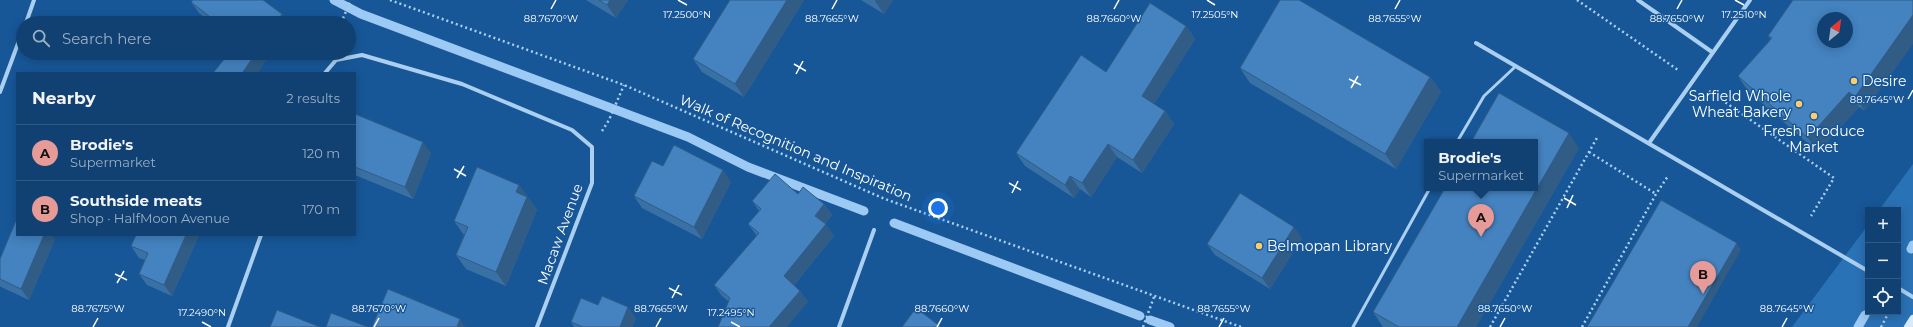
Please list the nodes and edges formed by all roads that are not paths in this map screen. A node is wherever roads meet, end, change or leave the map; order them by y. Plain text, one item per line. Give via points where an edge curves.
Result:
1 (34, 0) edge
2 (1638, 0) edge
3 (1750, 0) edge
4 (28, 16) edge
5 (1476, 43) dead end
6 (16, 49) edge
7 (1712, 52) junction
8 (356, 55) edge
9 (336, 60) edge
10 (1516, 66) junction
11 (326, 72) edge
12 (0, 92) edge
13 (1459, 139) edge
14 (1649, 143) junction
15 (1428, 191) edge
16 (874, 230) dead end
17 (262, 236) edge
18 (1865, 269) edge
19 (1901, 290) edge
20 (1913, 297) edge
21 (1913, 318) edge
22 (228, 327) edge
23 (538, 327) edge
24 (839, 327) edge
25 (1353, 327) edge
26 (1908, 327) edge

1 - 4 street
2 - 7 street
3 - 7 street
5 - 10 street
6 - 12 street
7 - 14 street
8 - 23 street, Macaw Avenue via 362,54 462,84 572,130 592,146 592,183
9 - 11 street, Macaw Avenue
10 - 13 lane via 1484,96
10 - 14 street
14 - 18 street
15 - 25 lane
16 - 24 street
17 - 22 street
19 - 20 street
21 - 26 main road

